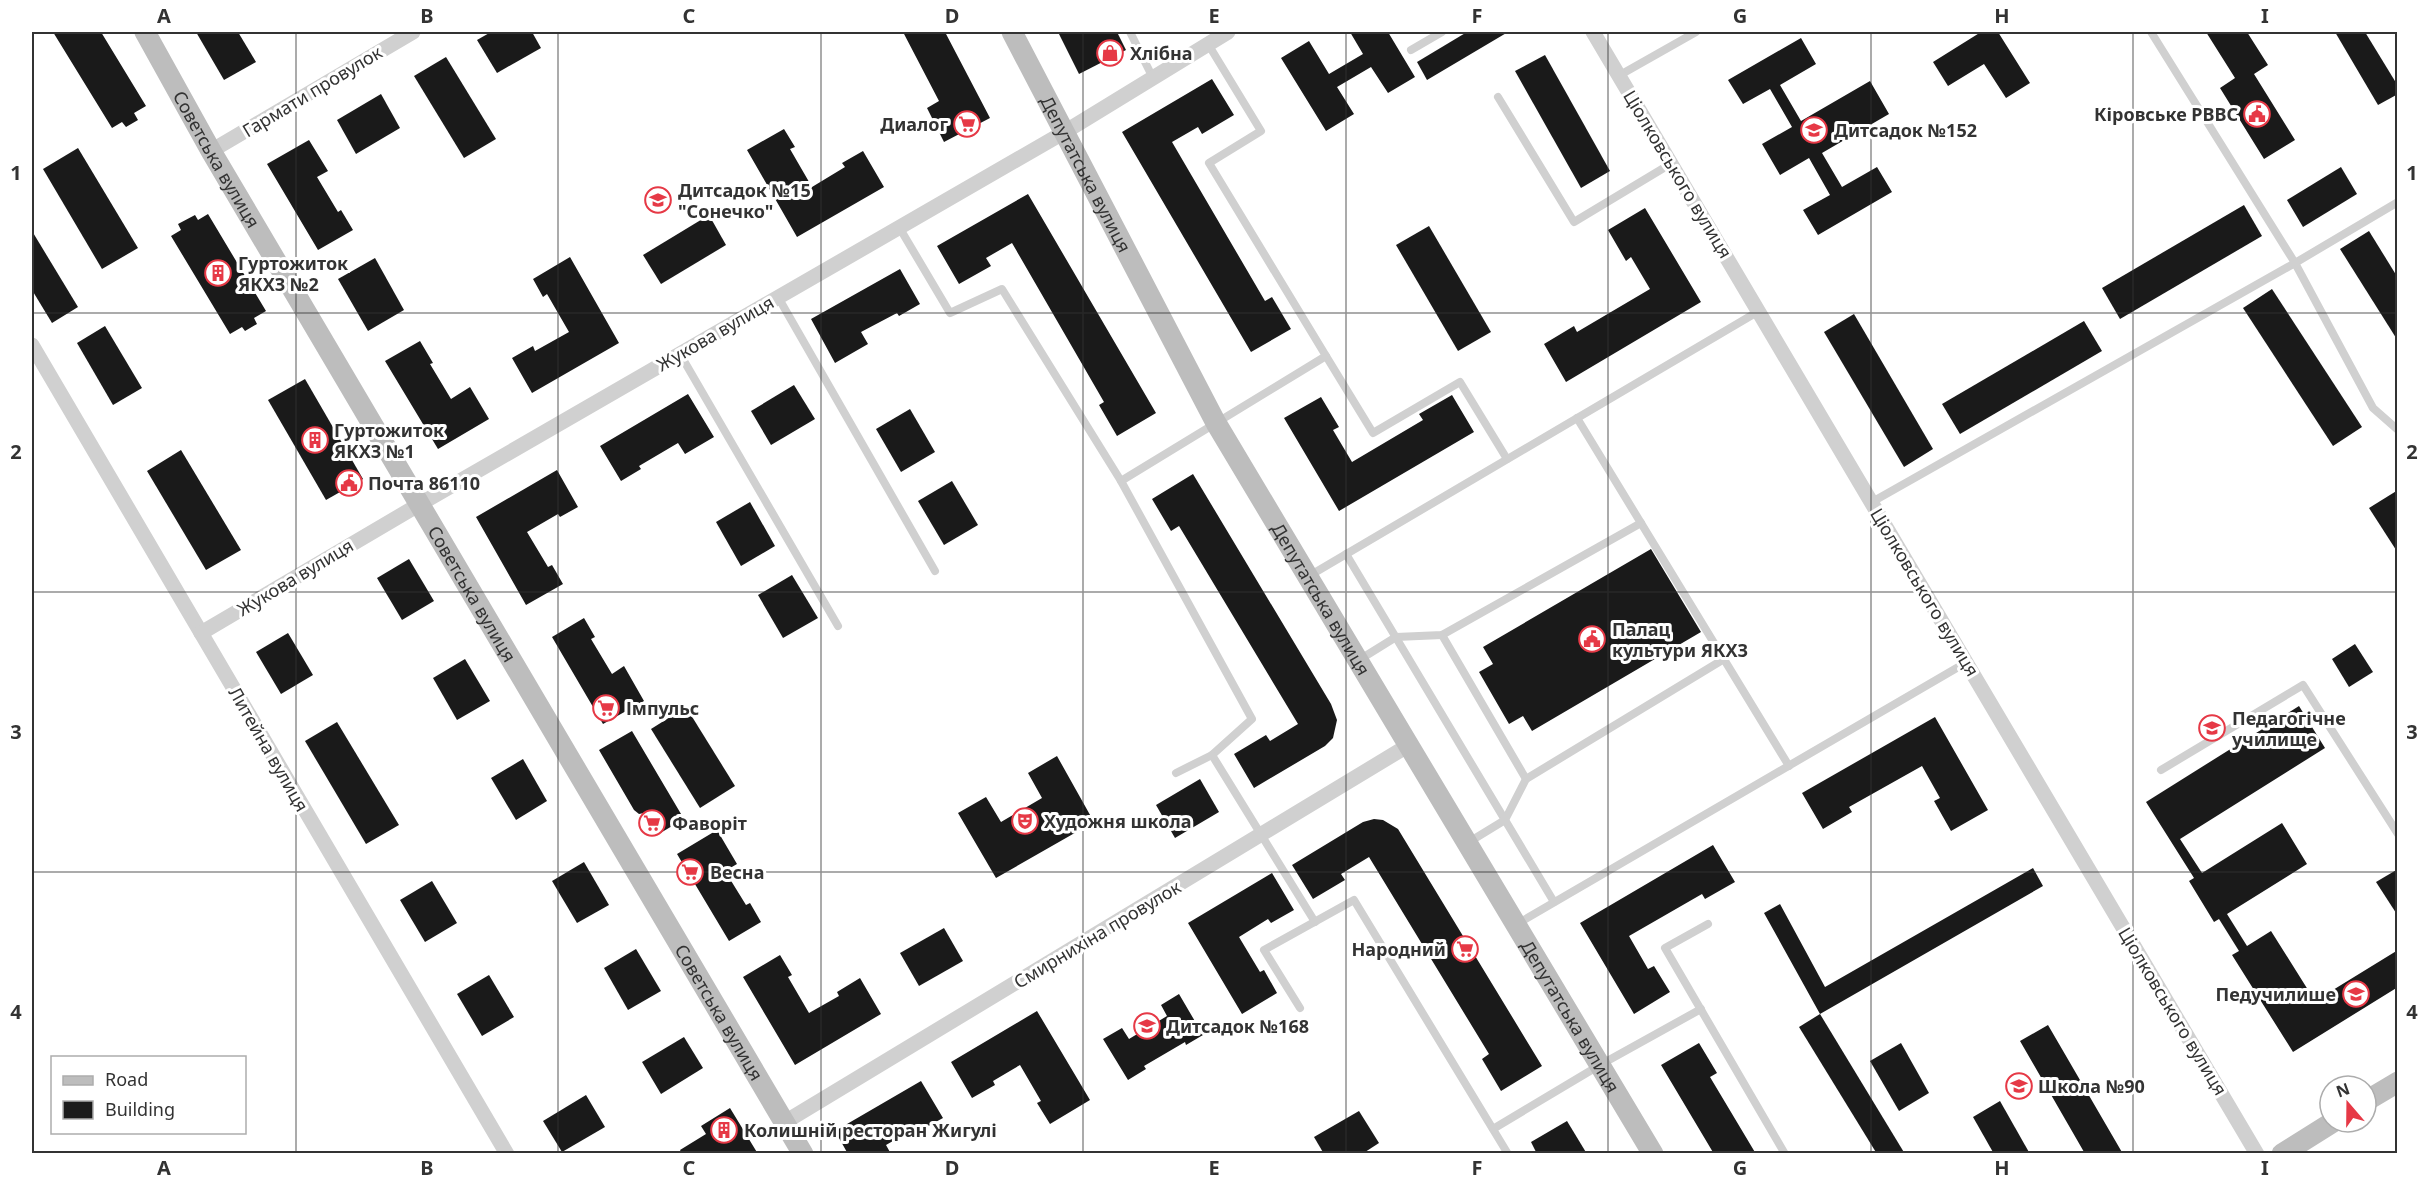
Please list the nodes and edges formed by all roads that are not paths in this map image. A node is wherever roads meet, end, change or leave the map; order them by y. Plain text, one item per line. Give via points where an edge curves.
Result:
1 (145, 32) edge
2 (413, 32) edge
3 (1012, 32) edge
4 (1130, 32) edge
5 (1228, 32) edge
6 (1442, 32) edge
7 (1593, 32) edge
8 (1696, 32) edge
9 (2151, 32) edge
10 (1208, 44) junction
11 (1412, 50) dead end
12 (1620, 75) junction
13 (1153, 78) junction
14 (1498, 97) dead end
15 (1063, 133) junction
16 (211, 151) junction
17 (1672, 163) junction
18 (2397, 202) edge
19 (899, 227) junction
20 (2295, 263) junction
21 (778, 297) junction
22 (1759, 311) junction
23 (32, 345) edge
24 (680, 354) junction
25 (1326, 356) junction
26 (1577, 418) junction
27 (1216, 423) junction
28 (2397, 430) edge
29 (1507, 459) junction
30 (1121, 481) junction
31 (1872, 502) junction
32 (420, 504) junction
33 (1641, 524) junction
34 (1346, 554) junction
35 (935, 571) dead end
36 (1308, 577) junction
37 (838, 626) dead end
38 (201, 633) junction
39 (1442, 635) junction
40 (1396, 637) junction
41 (1724, 659) junction
42 (1358, 661) junction
43 (1967, 662) junction
44 (1409, 745) junction
45 (1212, 755) junction
46 (1789, 766) junction
47 (2162, 770) dead end
48 (1176, 773) dead end
49 (1526, 779) junction
50 (1505, 820) junction
51 (1261, 834) junction
52 (2397, 834) edge
53 (1467, 843) junction
54 (1554, 902) junction
55 (1315, 922) junction
56 (1516, 924) junction
57 (1708, 924) dead end
58 (1300, 1008) dead end
59 (1701, 1009) junction
60 (1600, 1065) junction
61 (2397, 1082) edge
62 (2378, 1094) edge
63 (785, 1122) junction
64 (1494, 1129) junction
65 (2318, 1131) edge
66 (507, 1154) edge
67 (803, 1154) edge
68 (1508, 1154) edge
69 (1653, 1154) edge
70 (1785, 1154) edge
71 (2257, 1154) edge
72 (2282, 1154) edge

1 - 16 street, Советська вулиця
2 - 16 street, Гармати провулок
3 - 15 street, Депутатська вулиця
4 - 13 lane
5 - 10 street, Жукова вулиця
6 - 11 lane
7 - 12 street, Ціолковського вулиця
8 - 12 lane
9 - 20 lane
10 - 13 street, Жукова вулиця
10 - 25 lane via 1261,131 1209,163
12 - 17 street, Ціолковського вулиця
13 - 15 street, Жукова вулиця
14 - 17 lane via 1574,222
15 - 19 street, Жукова вулиця
15 - 27 street, Депутатська вулиця
16 - 32 street, Советська вулиця
17 - 22 street, Ціолковського вулиця
18 - 20 lane
19 - 21 street, Жукова вулиця
19 - 30 lane via 950,313 1002,289
20 - 28 lane via 2373,408
20 - 31 lane
21 - 24 street, Жукова вулиця
21 - 35 lane
22 - 26 lane
22 - 31 street, Ціолковського вулиця
23 - 38 street, Литейна вулиця
24 - 32 street, Жукова вулиця
24 - 37 lane
25 - 27 lane
25 - 29 lane via 1373,433 1460,382
26 - 29 lane
26 - 33 lane
27 - 30 lane
27 - 36 street, Депутатська вулиця
29 - 34 lane
30 - 45 lane via 1252,719
31 - 43 street, Ціолковського вулиця
32 - 38 street, Жукова вулиця
32 - 63 street, Советська вулиця
33 - 39 lane
33 - 41 lane
34 - 36 lane
34 - 40 lane
36 - 42 street, Депутатська вулиця
38 - 66 street, Литейна вулиця
39 - 40 lane
39 - 49 lane
40 - 42 lane
40 - 50 lane
41 - 46 lane
41 - 49 lane
42 - 44 street, Депутатська вулиця
43 - 46 lane
43 - 71 street, Ціолковського вулиця
44 - 51 street, Смирнихіна провулок
44 - 53 street, Депутатська вулиця
45 - 48 lane
45 - 51 lane
46 - 54 lane
47 - 52 lane via 2303,685
49 - 50 lane
50 - 53 lane
50 - 54 lane
51 - 55 lane
51 - 63 street, Смирнихіна провулок
53 - 56 street, Депутатська вулиця
54 - 56 lane
55 - 58 lane via 1264,950
55 - 64 lane via 1354,900
56 - 60 street, Депутатська вулиця
57 - 59 lane via 1665,948
59 - 60 lane
59 - 70 lane
60 - 64 lane
60 - 69 street, Депутатська вулиця
61 - 62 street
63 - 67 street, Советська вулиця
64 - 68 lane
65 - 72 street

